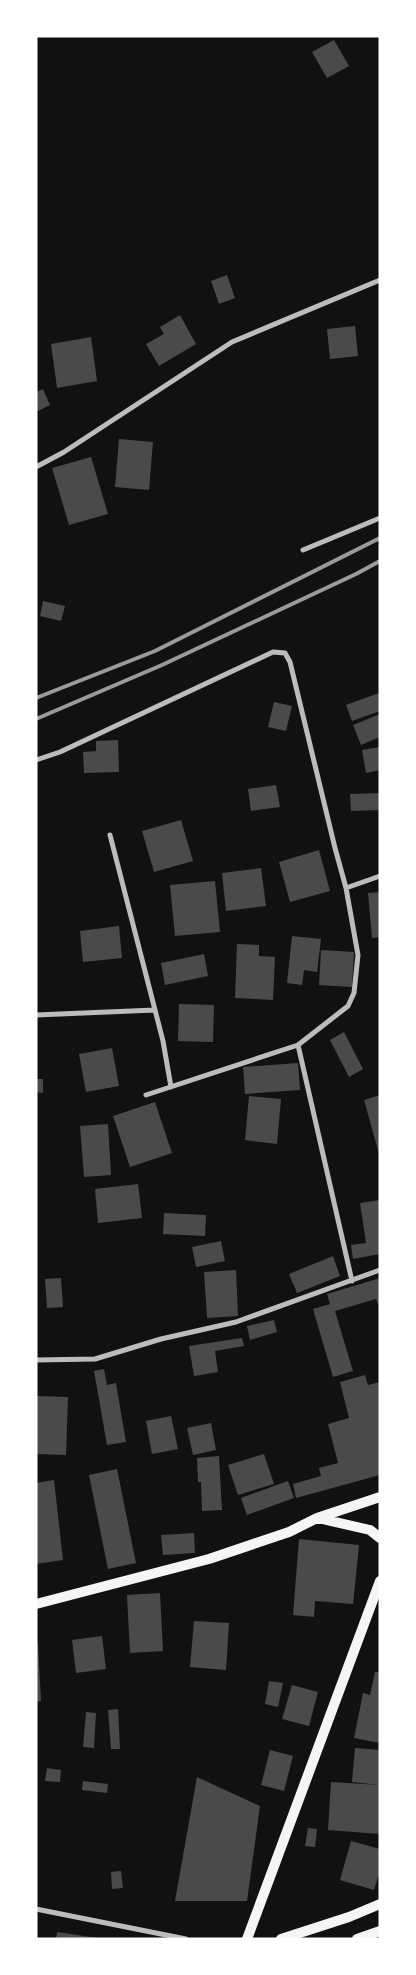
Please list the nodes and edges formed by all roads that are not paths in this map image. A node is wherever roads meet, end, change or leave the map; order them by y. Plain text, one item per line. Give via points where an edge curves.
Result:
1 (380, 280) edge
2 (36, 467) edge
3 (380, 518) edge
4 (303, 550) dead end
5 (36, 760) edge
6 (110, 835) dead end
7 (380, 876) edge
8 (346, 888) junction
9 (155, 1010) junction
10 (36, 1015) edge
11 (298, 1045) junction
12 (171, 1087) junction
13 (146, 1095) dead end
14 (380, 1270) edge
15 (352, 1280) junction
16 (36, 1360) edge
17 (380, 1496) edge
18 (317, 1518) junction
19 (380, 1538) edge
20 (380, 1581) edge
21 (36, 1604) edge
22 (380, 1904) edge
23 (36, 1909) edge
24 (380, 1931) edge
25 (186, 1939) edge
26 (247, 1939) edge
27 (281, 1939) edge
28 (358, 1939) edge

1 - 2 street via 232,342
3 - 4 street
5 - 8 street via 60,752 273,652 285,653 290,662
6 - 9 street
7 - 8 street
8 - 11 street via 358,955 354,992 348,1006
9 - 10 street
9 - 12 street
11 - 12 street
11 - 15 street
12 - 13 street
14 - 15 street
15 - 16 street via 236,1322 94,1359
17 - 18 main road
18 - 19 main road via 370,1530
18 - 21 main road via 289,1532 209,1560
20 - 26 main road
22 - 27 main road
23 - 25 street
24 - 28 main road

